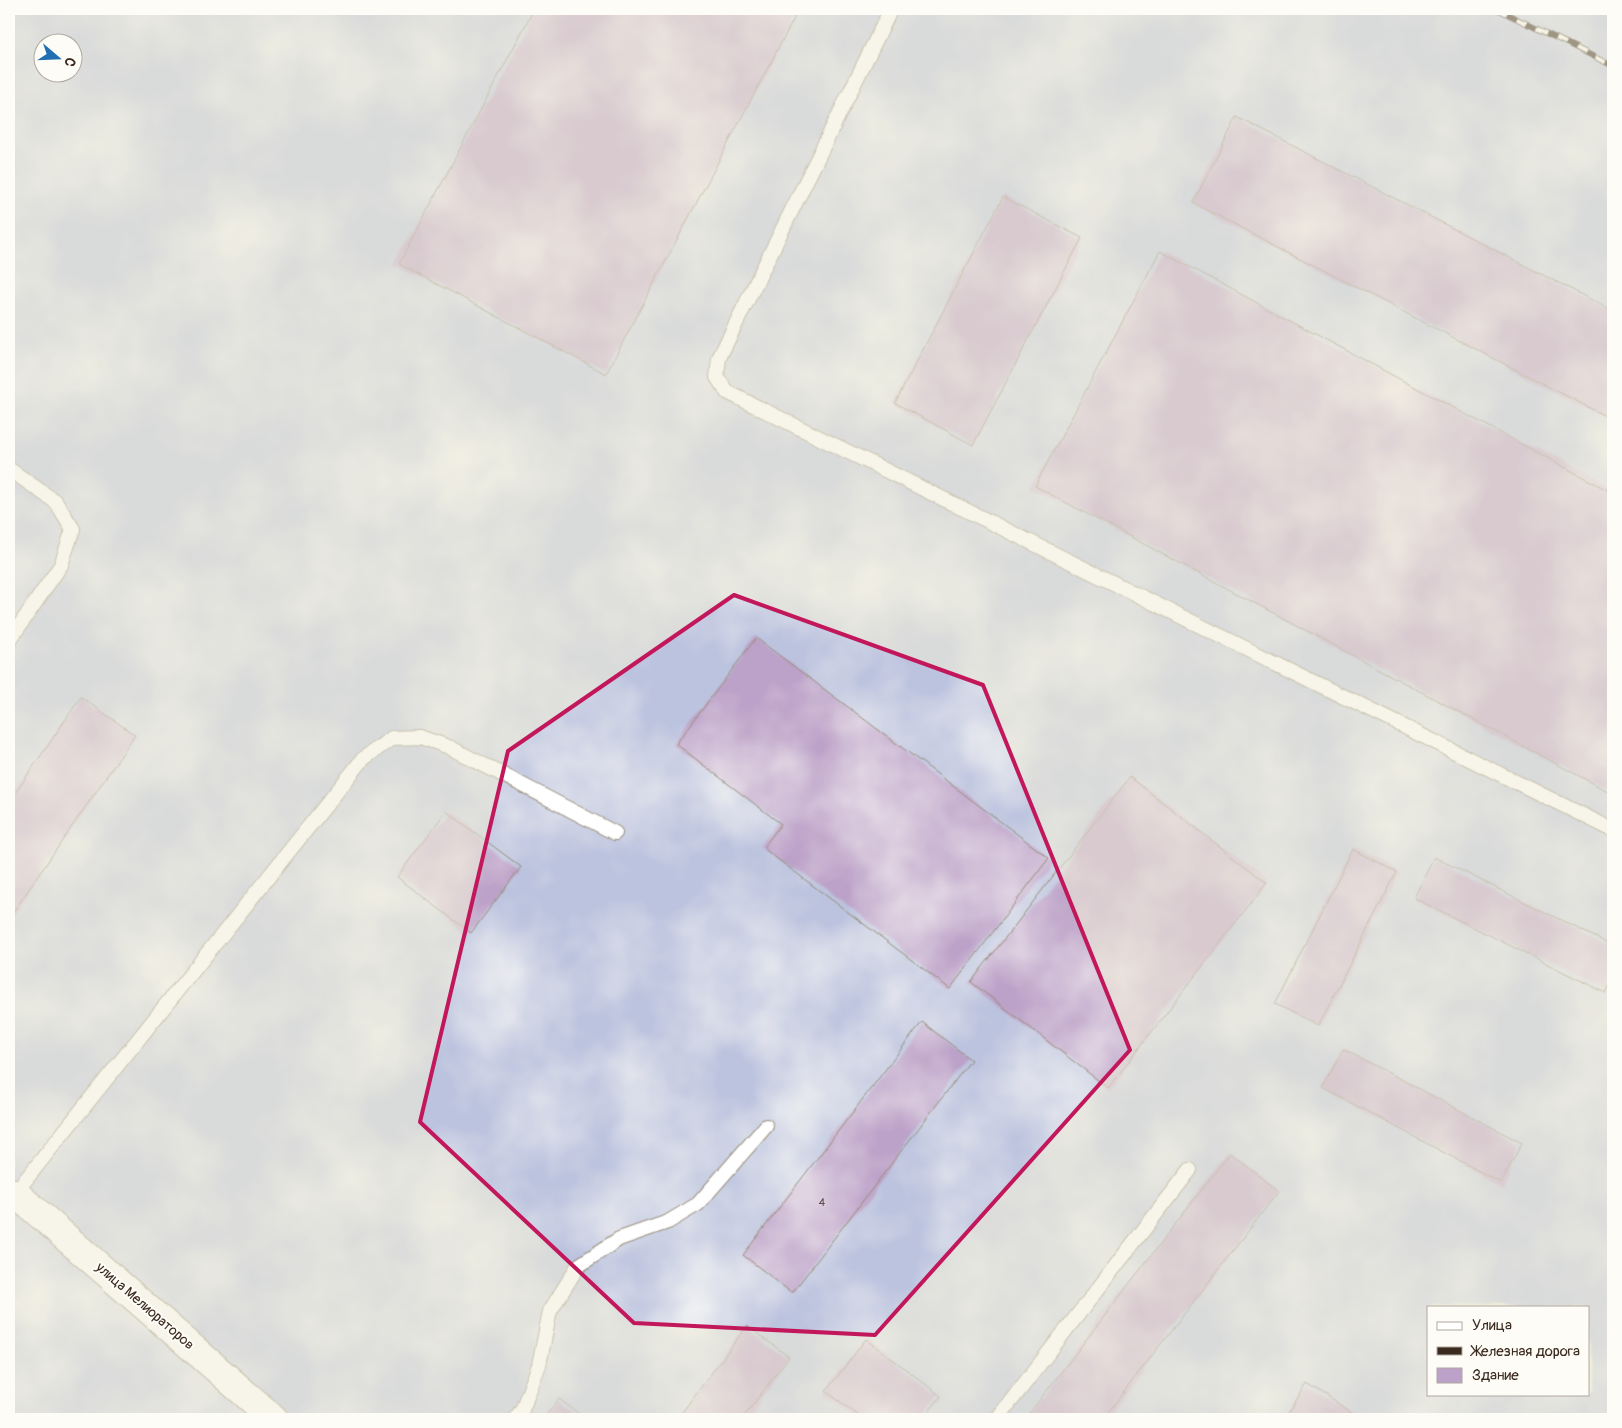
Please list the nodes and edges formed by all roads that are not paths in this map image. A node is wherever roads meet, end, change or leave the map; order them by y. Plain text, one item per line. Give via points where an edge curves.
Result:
1 (892, 9) edge
2 (9, 469) edge
3 (9, 641) edge
4 (1613, 830) edge
5 (615, 834) dead end
6 (766, 1126) dead end
7 (1190, 1170) dead end
8 (12, 1191) edge
9 (274, 1419) edge
10 (516, 1419) edge
11 (997, 1419) edge

1 - 4 lane via 718,358 718,377 727,392
2 - 3 lane via 56,502 74,529 61,566
5 - 8 lane via 449,747 420,736 392,738 363,759
6 - 10 lane via 698,1204 668,1222 619,1239 578,1266 550,1311 539,1365
7 - 11 lane
8 - 9 street, улица Мелиораторов

